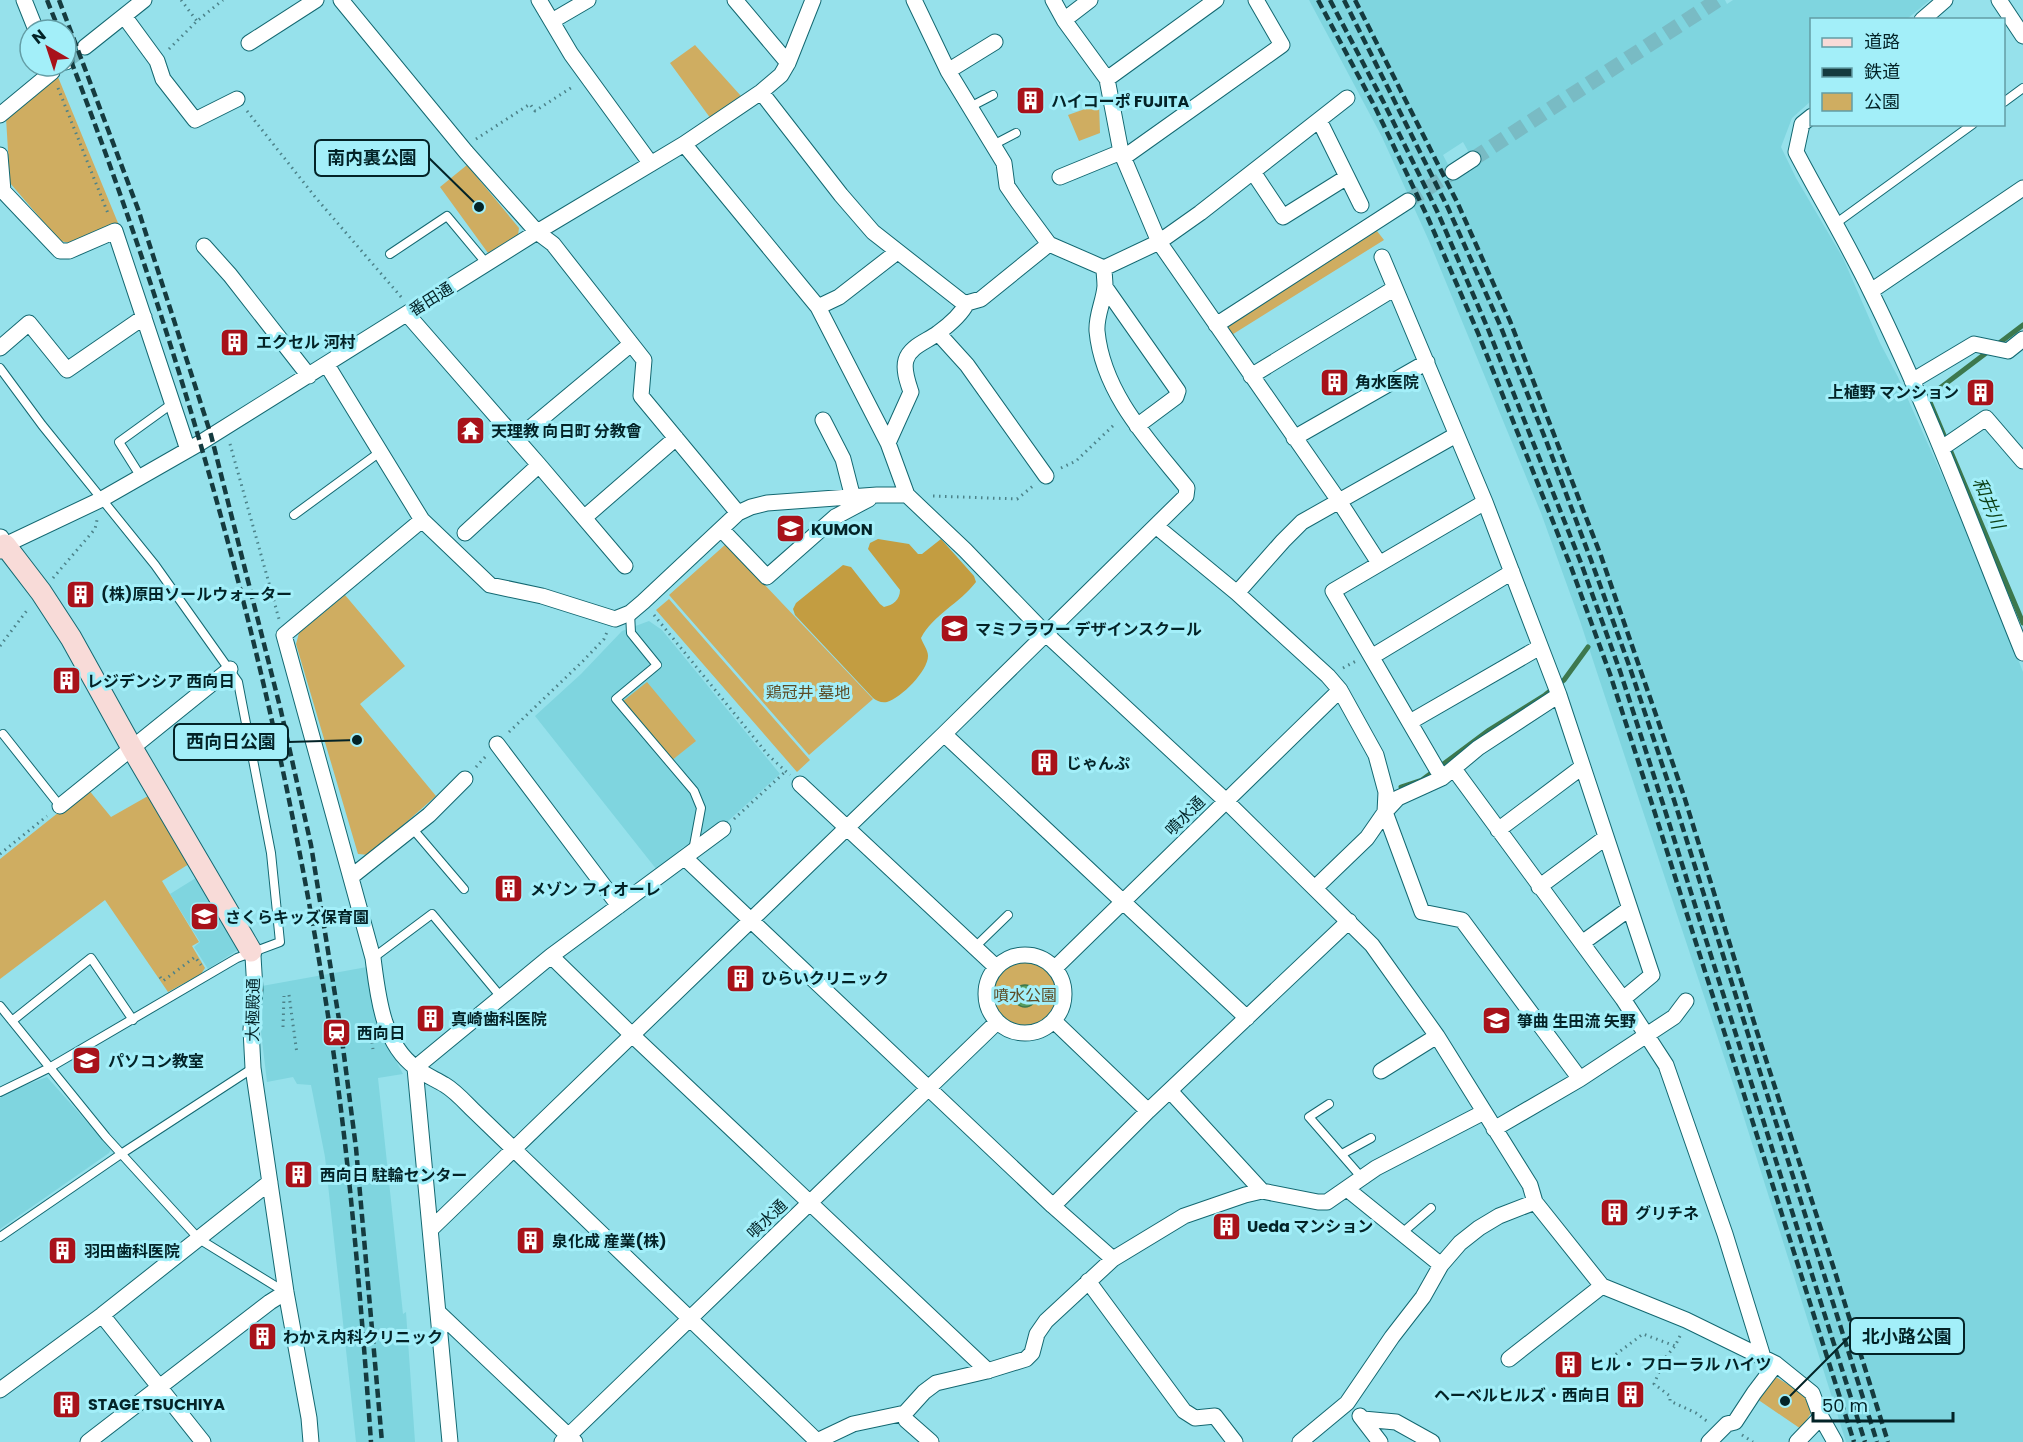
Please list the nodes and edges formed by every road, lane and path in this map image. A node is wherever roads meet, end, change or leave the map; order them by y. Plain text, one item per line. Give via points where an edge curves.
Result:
1 (24, 0) edge
2 (144, 0) edge
3 (181, 0) edge
4 (223, 0) edge
5 (316, 0) edge
6 (341, 0) edge
7 (539, 0) edge
8 (588, 0) edge
9 (735, 0) edge
10 (813, 0) edge
11 (1053, 0) edge
12 (1090, 0) edge
13 (1216, 0) edge
14 (1256, 0) edge
15 (1945, 0) edge
16 (1999, 0) edge
17 (918, 1) edge
18 (124, 16) junction
19 (31, 18) edge
20 (1924, 18) edge
21 (1064, 20) junction
22 (197, 21) junction
23 (552, 21) junction
24 (2023, 36) edge
25 (176, 42) dead end
26 (995, 42) dead end
27 (249, 43) dead end
28 (85, 47) tunnel mouth
29 (788, 63) junction
30 (948, 70) junction
31 (588, 77) junction
32 (43, 78) edge
33 (58, 78) edge
34 (1107, 79) junction
35 (2023, 88) edge
36 (761, 92) junction
37 (993, 95) dead end
38 (1347, 98) dead end
39 (237, 99) joint
40 (2005, 101) edge
41 (970, 107) junction
42 (0, 115) edge
43 (1810, 118) edge
44 (1319, 120) junction
45 (1970, 126) edge
46 (1016, 133) dead end
47 (684, 144) junction
48 (993, 145) junction
49 (462, 148) junction
50 (0, 154) edge
51 (1122, 155) junction
52 (1473, 159) tunnel mouth
53 (651, 164) junction
54 (1253, 172) junction
55 (1453, 172) tunnel mouth
56 (1060, 177) dead end
57 (1347, 177) junction
58 (2023, 188) edge
59 (1, 192) edge
60 (1408, 201) tunnel mouth
61 (1361, 205) dead end
62 (106, 207) dead end
63 (1834, 225) junction
64 (537, 232) junction
65 (1158, 242) junction
66 (1049, 244) junction
67 (204, 246) dead end
68 (897, 252) junction
69 (390, 254) dead end
70 (1382, 257) dead end
71 (486, 264) junction
72 (1104, 268) junction
73 (1105, 287) junction
74 (1395, 288) junction
75 (1871, 291) junction
76 (967, 303) junction
77 (818, 307) junction
78 (410, 312) junction
79 (144, 317) junction
80 (1216, 325) junction
81 (938, 333) junction
82 (2023, 339) edge
83 (631, 344) junction
84 (0, 348) edge
85 (1427, 362) junction
86 (327, 364) junction
87 (0, 368) edge
88 (1095, 368) dead end
89 (309, 376) junction
90 (1251, 376) junction
91 (1912, 381) junction
92 (1119, 397) junction
93 (173, 403) junction
94 (823, 420) dead end
95 (1116, 424) dead end
96 (1137, 426) junction
97 (226, 428) junction
98 (1456, 435) junction
99 (676, 438) junction
100 (1294, 438) junction
101 (517, 439) junction
102 (888, 443) junction
103 (1942, 448) junction
104 (188, 450) junction
105 (380, 452) junction
106 (2023, 461) edge
107 (539, 465) junction
108 (1046, 476) junction
109 (141, 477) junction
110 (877, 495) junction
111 (907, 495) junction
112 (853, 498) junction
113 (102, 499) junction
114 (1339, 501) junction
115 (1485, 502) junction
116 (738, 513) junction
117 (294, 514) dead end
118 (585, 517) junction
119 (422, 520) junction
120 (1156, 527) junction
121 (721, 529) junction
122 (465, 533) dead end
123 (2, 543) edge
124 (1379, 563) junction
125 (625, 566) dead end
126 (1512, 572) junction
127 (41, 592) junction
128 (1237, 593) junction
129 (643, 602) junction
130 (630, 613) junction
131 (615, 619) junction
132 (1046, 634) junction
133 (284, 635) junction
134 (0, 646) edge
135 (1540, 647) junction
136 (2023, 653) edge
137 (1372, 655) junction
138 (230, 669) junction
139 (1328, 676) junction
140 (1340, 690) junction
141 (1559, 695) junction
142 (530, 713) dead end
143 (1410, 722) junction
144 (3, 734) dead end
145 (944, 734) junction
146 (498, 744) dead end
147 (132, 748) junction
148 (1582, 767) junction
149 (1448, 774) junction
150 (465, 779) dead end
151 (800, 784) dead end
152 (1226, 801) junction
153 (60, 806) junction
154 (1385, 812) junction
155 (847, 827) junction
156 (412, 828) junction
157 (723, 829) joint
158 (1498, 830) junction
159 (1605, 838) junction
160 (0, 854) edge
161 (689, 855) junction
162 (351, 877) junction
163 (1539, 887) junction
164 (1315, 888) junction
165 (464, 890) dead end
166 (1123, 902) junction
167 (619, 906) junction
168 (1629, 909) junction
169 (1008, 915) dead end
170 (750, 920) junction
171 (1349, 921) junction
172 (1582, 944) junction
173 (975, 947) junction
174 (251, 951) junction
175 (551, 956) junction
176 (195, 957) dead end
177 (373, 958) junction
178 (996, 967) junction
179 (1055, 968) junction
180 (160, 977) dead end
181 (501, 997) junction
182 (1623, 999) junction
183 (1686, 1001) dead end
184 (0, 1006) edge
185 (1247, 1018) junction
186 (133, 1020) junction
187 (12, 1021) junction
188 (1054, 1021) junction
189 (997, 1022) junction
190 (283, 1027) dead end
191 (631, 1034) junction
192 (1646, 1034) junction
193 (1437, 1036) junction
194 (297, 1054) dead end
195 (49, 1068) junction
196 (253, 1068) junction
197 (415, 1068) junction
198 (1381, 1071) dead end
199 (1580, 1079) junction
200 (929, 1089) junction
201 (0, 1092) edge
202 (1171, 1092) junction
203 (1329, 1104) dead end
204 (1148, 1112) junction
205 (1484, 1112) junction
206 (1494, 1129) junction
207 (1371, 1138) dead end
208 (513, 1149) junction
209 (121, 1154) junction
210 (1342, 1154) junction
211 (1362, 1178) junction
212 (270, 1182) junction
213 (1347, 1189) junction
214 (1262, 1191) junction
215 (1535, 1202) junction
216 (811, 1203) junction
217 (1053, 1206) junction
218 (1431, 1208) dead end
219 (431, 1229) junction
220 (1402, 1233) junction
221 (0, 1237) edge
222 (199, 1239) junction
223 (1113, 1259) junction
224 (1441, 1265) junction
225 (1088, 1281) junction
226 (1602, 1286) junction
227 (286, 1293) junction
228 (440, 1314) junction
229 (102, 1315) junction
230 (691, 1318) junction
231 (1677, 1331) dead end
232 (1675, 1346) junction
233 (1611, 1358) dead end
234 (1509, 1359) dead end
235 (1769, 1360) junction
236 (988, 1371) junction
237 (159, 1387) junction
238 (0, 1390) edge
239 (1347, 1403) junction
240 (904, 1413) junction
241 (1821, 1416) junction
242 (1363, 1419) junction
243 (1714, 1436) edge
244 (568, 1440) edge
245 (88, 1442) edge
246 (203, 1442) edge
247 (311, 1442) edge
248 (450, 1442) edge
249 (817, 1442) edge
250 (931, 1442) edge
251 (1235, 1442) edge
252 (1300, 1442) edge
253 (1380, 1442) edge
254 (1432, 1442) edge
255 (1797, 1442) edge
256 (1826, 1442) edge
257 (1835, 1442) edge

1 - 19 street
2 - 18 street
3 - 22 path
4 - 22 path
5 - 27 street
6 - 49 street
7 - 23 street
8 - 23 street
9 - 29 street
10 - 29 street, 番田通
11 - 21 street
12 - 21 street
13 - 34 street
14 - 51 street via 1282,45
15 - 20 street
16 - 24 street
17 - 30 street
18 - 28 street
18 - 39 street via 157,61 163,79 195,120
21 - 34 street
22 - 25 path
23 - 31 street
26 - 30 street
29 - 36 street, 番田通 via 781,75
30 - 41 street
31 - 49 path via 535,111 530,104
31 - 53 street
32 - 42 street
33 - 62 path
34 - 51 street
35 - 40 lane
36 - 47 street, 番田通
36 - 68 street via 841,195 873,232
37 - 41 lane
38 - 44 street
39 - 78 path
41 - 48 street
43 - 63 street via 1802,124 1796,152
44 - 54 street
44 - 57 street
45 - 63 lane
46 - 48 lane
47 - 53 street, 番田通
47 - 77 street
48 - 66 street via 1004,164 1007,186
49 - 64 street
50 - 59 street
51 - 56 street
51 - 65 street
52 - 55 street
53 - 64 street, 番田通
54 - 57 street via 1283,217
54 - 65 street
57 - 61 street
58 - 75 street
59 - 79 street via 60,251 69,251 115,231
60 - 80 street
63 - 75 street
64 - 71 street, 番田通
64 - 83 street via 553,244
65 - 72 street
65 - 80 street
66 - 72 street
66 - 76 street via 981,299
67 - 89 street
68 - 76 street
68 - 77 street via 839,297
69 - 71 lane via 447,216
70 - 74 street
71 - 78 street, 番田通
72 - 73 street
73 - 92 street via 1097,330 1101,353
73 - 96 street via 1179,391
74 - 85 street
74 - 90 street
75 - 91 street
76 - 81 street
77 - 102 street
78 - 86 street, 番田通
78 - 101 street
79 - 84 street via 67,370 29,323
79 - 93 street
80 - 90 street
81 - 102 street via 914,349 906,361 911,392
81 - 108 street via 967,365
82 - 91 street via 2008,351 1974,344
83 - 99 street via 645,360 641,396
83 - 101 street
85 - 98 street
85 - 100 street
86 - 89 street, 番田通
86 - 105 street
87 - 113 lane
88 - 92 street
89 - 97 street, 番田通
90 - 100 street
91 - 103 street
92 - 96 street
93 - 104 street
93 - 109 lane via 119,442
94 - 112 street via 843,459
95 - 108 path via 1076,461
96 - 120 street via 1187,488 1186,496
97 - 104 street, 番田通
97 - 133 path
98 - 114 street
98 - 115 street
99 - 116 street
99 - 118 street
100 - 114 street
101 - 107 street
102 - 111 street
103 - 106 street via 1986,418
103 - 136 street
104 - 109 street, 番田通
105 - 117 lane
105 - 119 street
107 - 118 street
107 - 122 street
108 - 111 path via 1017,498
109 - 113 street, 番田通
110 - 111 street
110 - 112 street
110 - 121 street via 835,517 767,577
111 - 132 street
112 - 116 street via 767,503
113 - 123 street, 番田通
113 - 127 path via 95,529
113 - 138 lane
114 - 124 street
114 - 128 street via 1302,522
115 - 124 street
115 - 126 street
116 - 121 street
118 - 125 street
119 - 131 street via 490,585 542,596
119 - 133 street
120 - 128 street
120 - 132 street
121 - 129 street
123 - 127 main road, 大極殿通
124 - 137 street via 1334,591
126 - 135 street
126 - 137 street
127 - 134 path
127 - 147 main road, 大極殿通
128 - 139 street
129 - 130 street
129 - 157 path via 769,756 786,771
130 - 131 street
130 - 161 lane via 631,633 657,665 616,699 694,791 701,808
131 - 142 path via 604,639
132 - 145 street
132 - 152 street
133 - 162 street
135 - 141 street
135 - 143 street
137 - 139 path
137 - 143 street
138 - 147 street
138 - 174 lane via 238,682 258,777 280,942
139 - 140 street
140 - 152 street, 噴水通
140 - 154 street via 1376,755 1386,792
141 - 148 street
141 - 149 street via 1478,748
143 - 149 street
144 - 153 lane
145 - 155 street
145 - 166 street
146 - 167 street
147 - 153 street
147 - 174 main road, 大極殿通
148 - 158 street
148 - 159 street
149 - 154 street via 1398,798
149 - 158 street
150 - 156 street
151 - 155 street
152 - 164 street
152 - 166 street, 噴水通
153 - 160 path
154 - 164 street via 1367,838
154 - 199 street via 1422,912 1462,920
155 - 170 street
155 - 173 street
156 - 162 street
156 - 165 lane
157 - 161 street
158 - 163 street
159 - 163 street
159 - 168 street
161 - 167 street
161 - 170 street
162 - 177 street
163 - 172 street
164 - 171 street
166 - 179 street, 噴水通
166 - 185 street
167 - 175 street
168 - 172 street
168 - 182 street via 1652,975
169 - 173 lane
170 - 191 street
170 - 200 street
171 - 185 street
171 - 193 street via 1372,945
172 - 182 street
173 - 178 street
174 - 186 lane
174 - 196 street, 大極殿通 via 255,990
175 - 181 street
175 - 191 street
176 - 180 path via 164,981
177 - 181 lane via 432,914
177 - 197 street via 387,1028 397,1048
178 - 179 street via 1007,959 1032,955
178 - 189 street via 989,977 986,1001
179 - 188 street via 1061,978 1064,1000
181 - 197 street
182 - 192 street
183 - 192 street via 1674,1017
184 - 187 lane
185 - 202 street
186 - 187 lane via 91,958
186 - 195 lane
187 - 195 lane
188 - 189 street via 1026,1034 1005,1029
188 - 204 street
189 - 200 street, 噴水通
190 - 194 path via 287,996
191 - 208 street
191 - 216 street
192 - 199 street
192 - 235 street via 1666,1065
193 - 198 street
193 - 205 street
195 - 201 lane
195 - 209 lane
196 - 209 lane
196 - 212 street, 大極殿通
197 - 208 street via 447,1086
197 - 219 street
199 - 206 street
200 - 216 street, 噴水通
200 - 217 street
202 - 204 street
202 - 214 street
203 - 210 lane via 1309,1117
204 - 217 street
205 - 206 street
205 - 211 street
206 - 215 street via 1530,1185
207 - 210 lane
208 - 219 street
208 - 230 street
209 - 221 lane
209 - 222 lane
210 - 211 lane
211 - 213 street
212 - 222 street
212 - 227 street, 大極殿通
213 - 214 street via 1327,1202
213 - 220 street
214 - 223 street via 1184,1216
215 - 224 street via 1479,1228
215 - 226 street
216 - 230 street, 噴水通
216 - 236 street
217 - 223 street
218 - 220 lane
219 - 228 street
220 - 224 street
222 - 227 lane
222 - 229 street
223 - 225 street
224 - 239 street
225 - 236 street via 1046,1321 1026,1359
225 - 251 street via 1184,1411 1195,1418 1215,1416
226 - 234 street
226 - 235 street
227 - 237 street
227 - 247 street, 大極殿通
228 - 244 street
228 - 248 street
229 - 237 street
229 - 238 street
230 - 244 street, 噴水通
230 - 249 street
231 - 232 path via 1681,1334
232 - 233 path via 1643,1334
232 - 243 path via 1654,1384 1670,1396 1670,1401 1696,1413
235 - 241 street via 1812,1392
235 - 243 street via 1736,1422 1727,1424
236 - 240 street via 936,1383
237 - 245 street
237 - 246 street
239 - 242 street
239 - 252 street
240 - 249 street via 853,1424
240 - 250 street via 906,1420
241 - 255 street
241 - 256 street
241 - 257 street
242 - 253 street
242 - 254 street via 1396,1422

